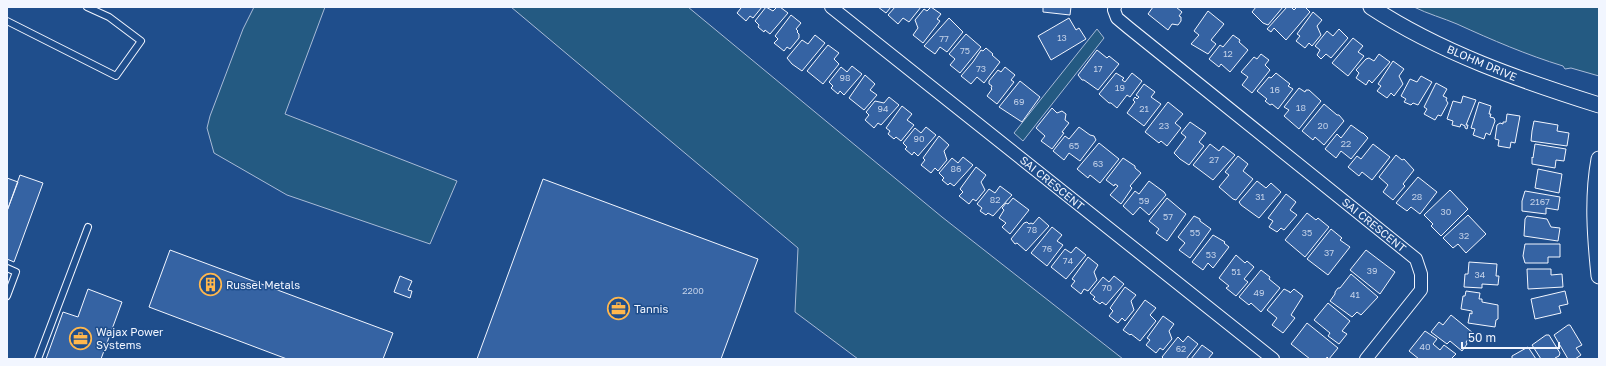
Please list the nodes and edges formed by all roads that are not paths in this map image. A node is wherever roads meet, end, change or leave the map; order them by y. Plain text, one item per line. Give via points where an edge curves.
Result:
1 (87, 7) edge
2 (831, 7) edge
3 (1115, 7) edge
4 (1371, 7) edge
5 (7, 21) edge
6 (1599, 105) edge
7 (1599, 159) edge
8 (88, 227) dead end
9 (7, 268) edge
10 (1599, 276) edge
11 (7, 296) edge
12 (38, 359) edge
13 (1273, 359) edge
14 (1366, 359) edge

1 - 5 lane via 109,18 141,41 116,76
2 - 13 street, SAI CRESCENT
3 - 14 street, SAI CRESCENT via 1117,18 1416,259 1421,274 1421,290
4 - 6 street, BLOHM DRIVE via 1400,26 1482,65 1545,89
7 - 10 street via 1594,201
8 - 12 lane
9 - 11 lane via 16,272

